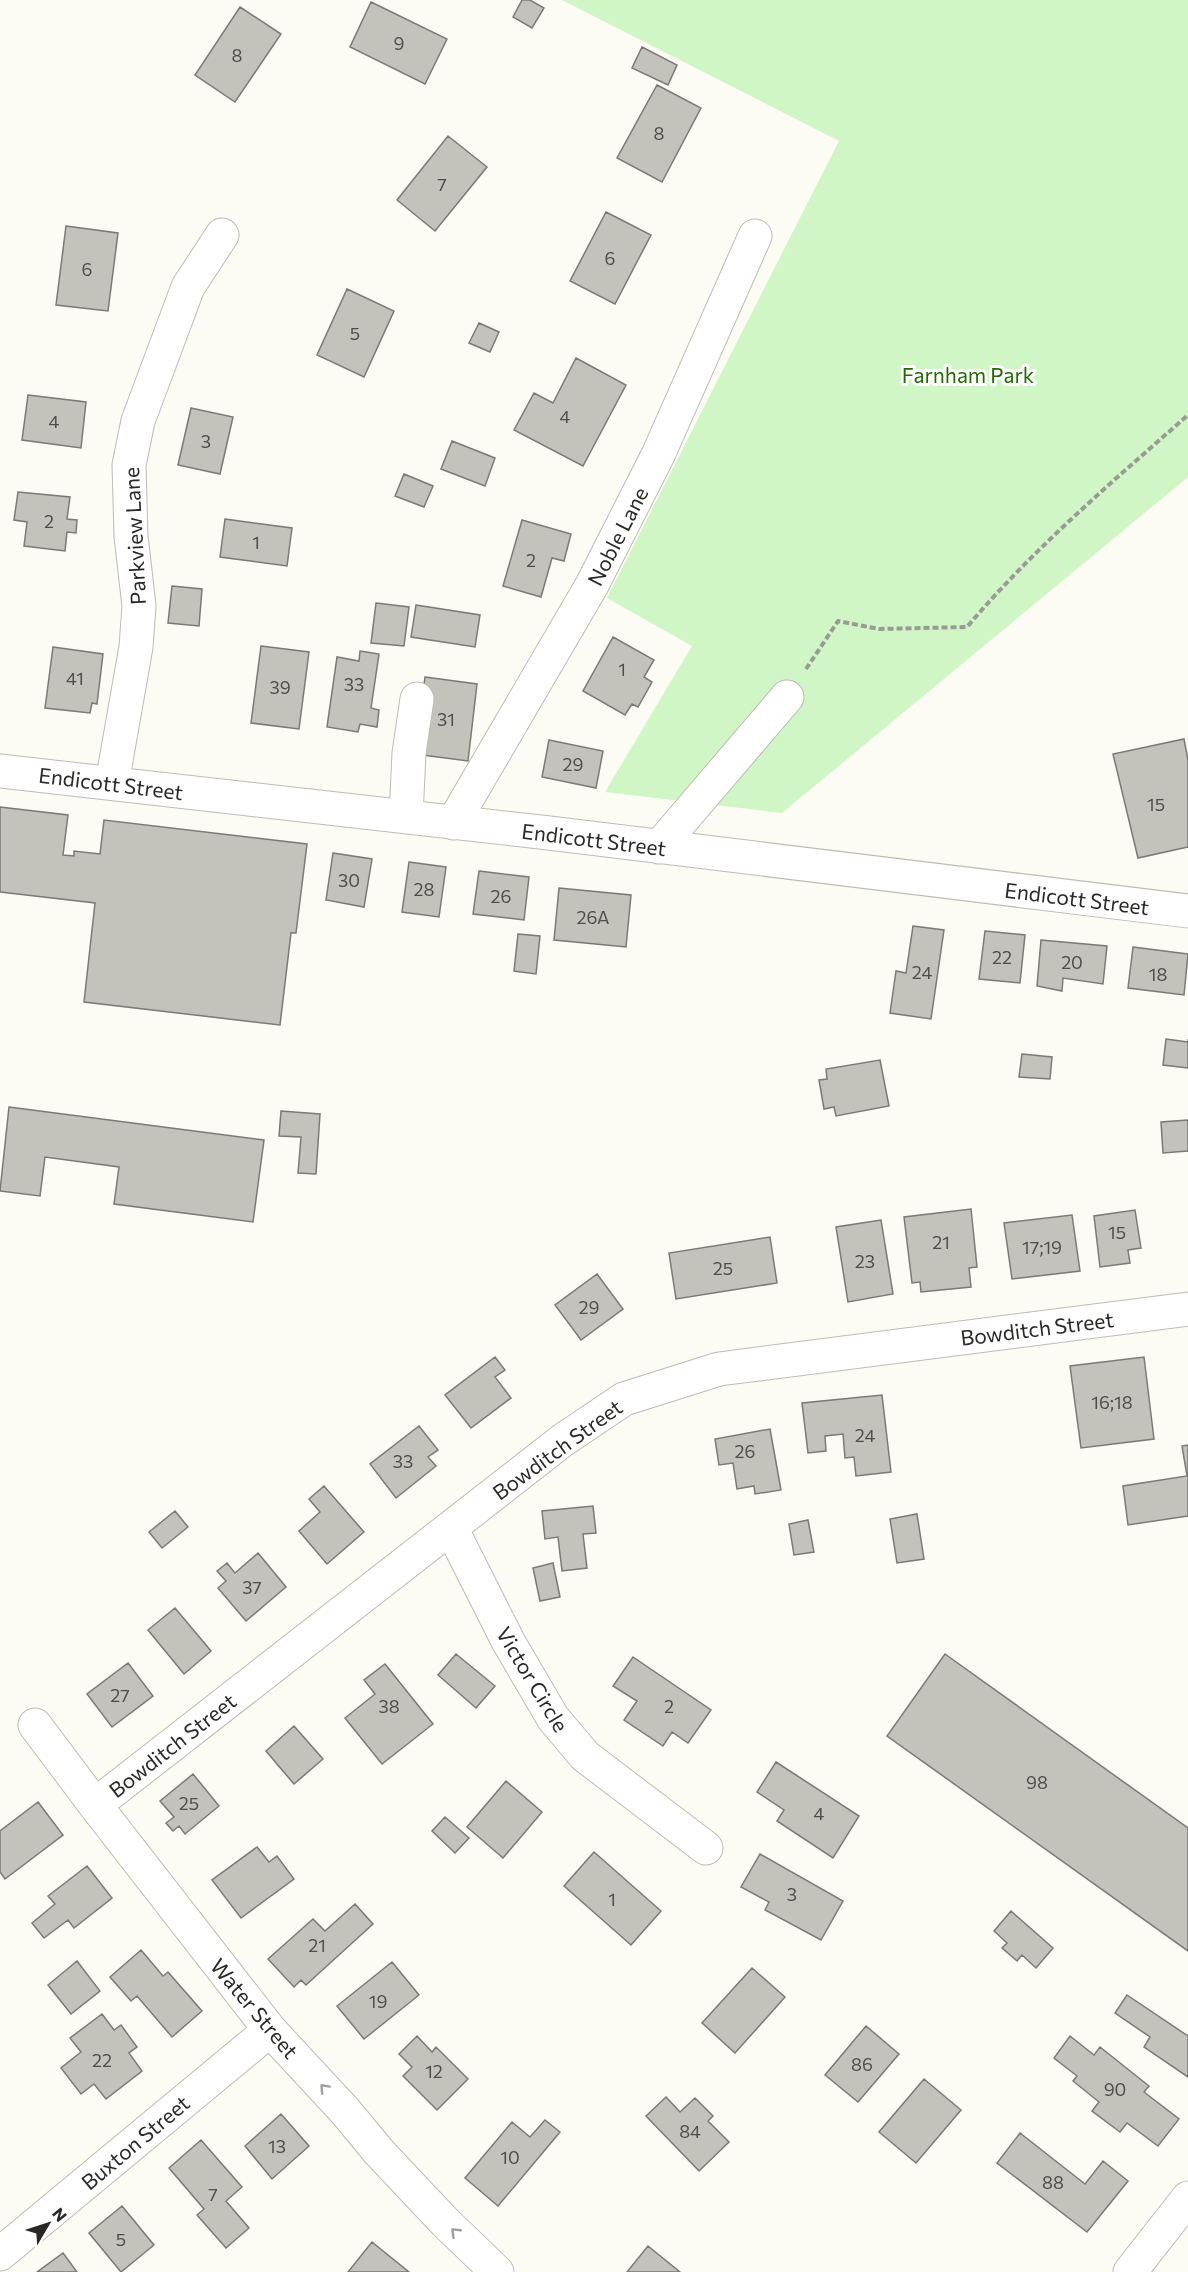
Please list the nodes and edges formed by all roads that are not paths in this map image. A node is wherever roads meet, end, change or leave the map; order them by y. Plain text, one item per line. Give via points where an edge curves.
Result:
1 (222, 236) dead end
2 (755, 236) dead end
3 (787, 697) road end
4 (417, 699) dead end
5 (0, 771) edge
6 (112, 783) junction
7 (406, 817) junction
8 (453, 823) junction
9 (659, 847) junction
10 (1188, 911) edge
11 (1188, 1309) edge
12 (450, 1527) junction
13 (35, 1725) dead end
14 (95, 1805) junction
15 (706, 1848) dead end
16 (270, 2030) junction
17 (1188, 2198) edge
18 (3, 2245) edge
19 (497, 2272) edge
20 (1130, 2272) edge

1 - 6 street, Parkview Lane via 188,287 138,421 129,465 138,616
2 - 8 street, Noble Lane via 658,455 597,575
3 - 9 street
4 - 7 street
5 - 6 street, Endicott Street
6 - 7 street, Endicott Street
7 - 8 street, Endicott Street
8 - 9 street, Endicott Street
9 - 10 street, Endicott Street
11 - 12 street, Bowditch Street via 719,1370 624,1399 563,1440
12 - 14 street, Bowditch Street
12 - 15 street, Victor Circle via 508,1641 553,1718 585,1756
13 - 14 street, Water Street
14 - 16 street, Water Street
16 - 18 street, Buxton Street
19 -> 16 street, Water Street via 379,2152
17 - 20 street

